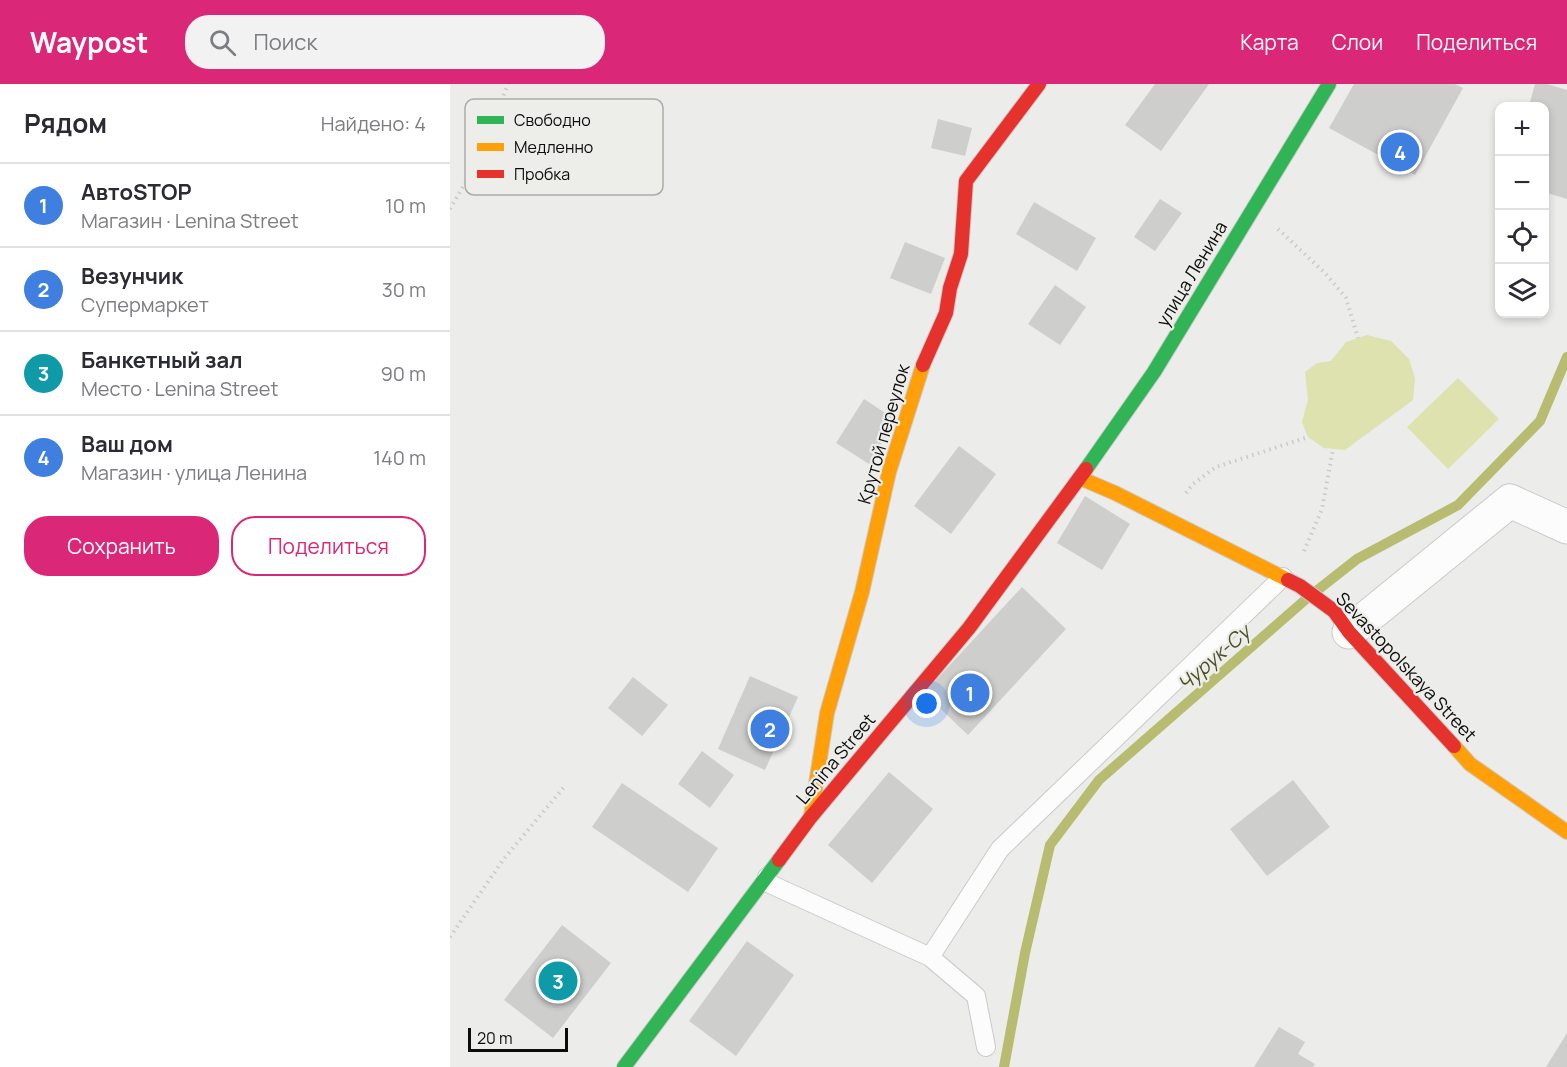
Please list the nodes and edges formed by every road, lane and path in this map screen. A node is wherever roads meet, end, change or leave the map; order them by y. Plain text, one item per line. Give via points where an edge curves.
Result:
1 (508, 84) edge
2 (1039, 84) edge
3 (1329, 84) edge
4 (502, 99) edge
5 (465, 183) edge
6 (1253, 207) junction
7 (450, 209) edge
8 (1358, 338) dead end
9 (1308, 437) dead end
10 (1333, 449) dead end
11 (1080, 478) junction
12 (1164, 518) junction
13 (1567, 527) edge
14 (1283, 577) junction
15 (1342, 622) junction
16 (564, 787) dead end
17 (810, 818) junction
18 (1567, 832) edge
19 (767, 877) junction
20 (450, 938) edge
21 (930, 957) junction
22 (986, 1047) dead end
23 (624, 1067) edge

1 - 4 path
2 - 17 street, Крутой переулок via 966,181 961,254 946,313 922,367 889,472 862,592 827,714
3 - 6 street, улица Ленина
5 - 7 path
6 - 8 path via 1325,273 1346,298
6 - 11 street, улица Ленина via 1154,372
9 - 12 path via 1216,467 1194,484
10 - 14 path via 1322,509 1302,557
11 - 12 street, Sevastopolskaya Street
11 - 17 street, Lenina Street via 969,628
12 - 14 street, Sevastopolskaya Street
13 - 15 street via 1510,501
14 - 15 street, Sevastopolskaya Street via 1300,586
14 - 21 lane via 1000,849
15 - 18 street, Sevastopolskaya Street via 1470,764
16 - 20 path via 503,860
17 - 19 street, Lenina Street
19 - 21 lane via 770,884
19 - 23 street, Lenina Street
21 - 22 lane via 976,996

